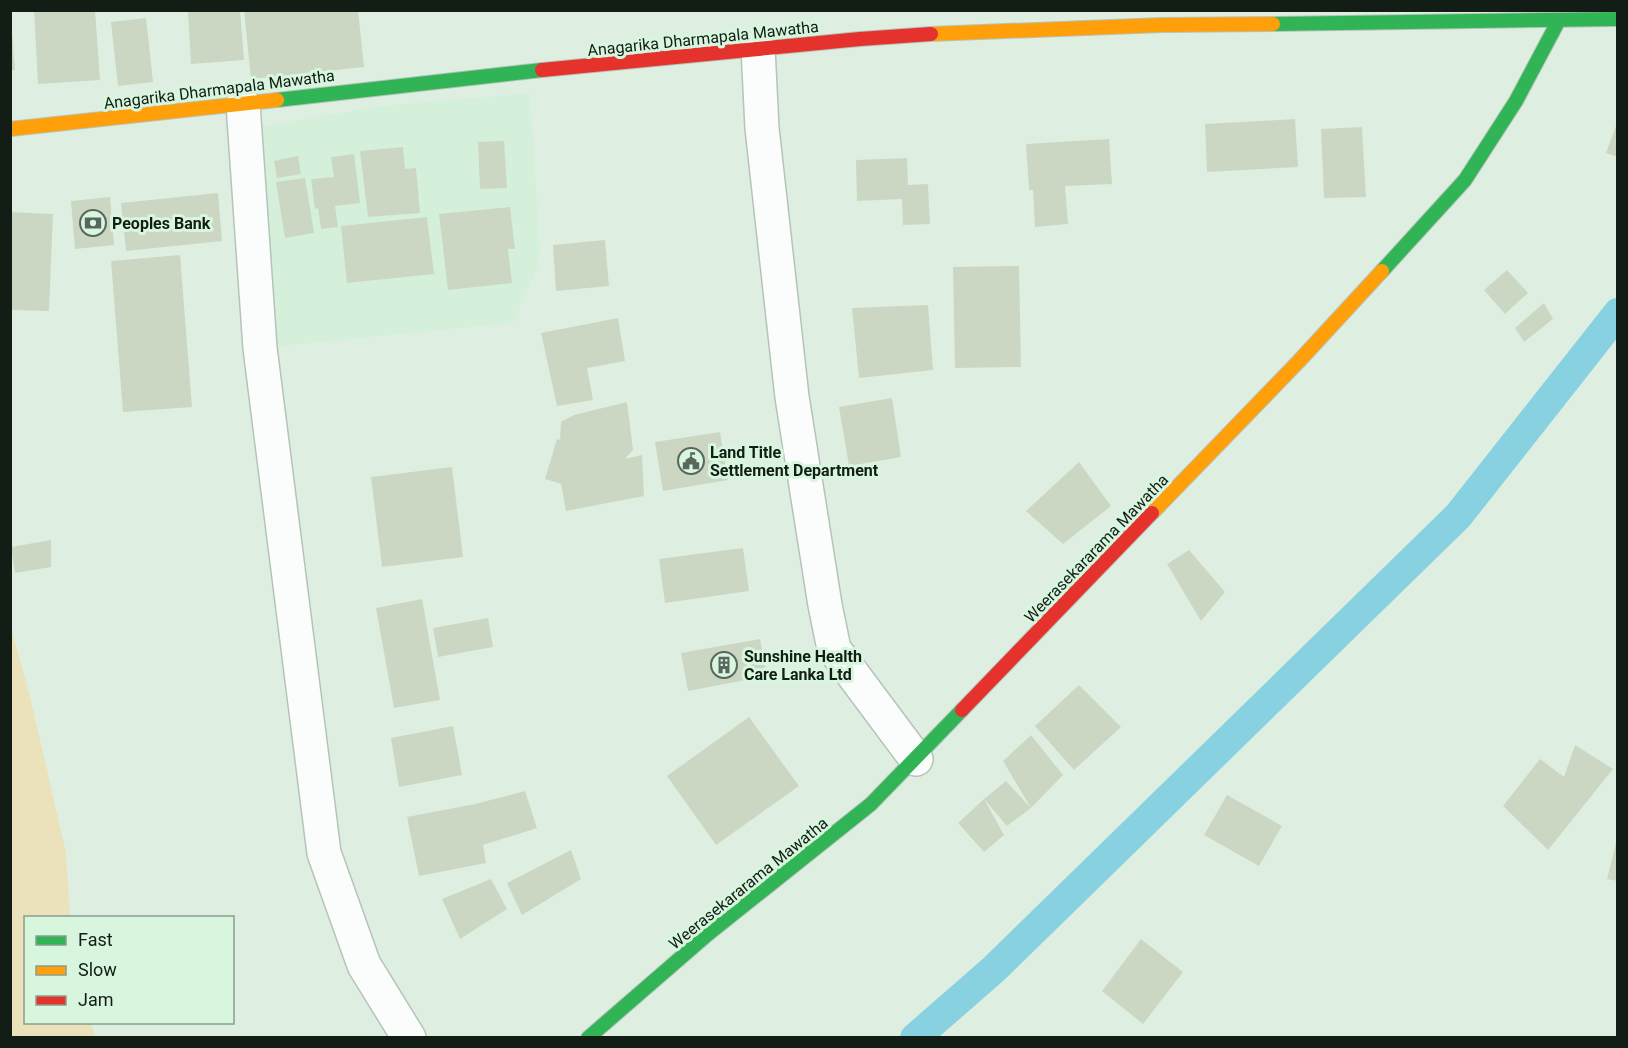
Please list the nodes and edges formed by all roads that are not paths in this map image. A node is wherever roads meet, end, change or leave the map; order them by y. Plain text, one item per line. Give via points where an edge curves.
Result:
1 (1614, 16) edge
2 (1559, 20) junction
3 (758, 48) junction
4 (243, 104) junction
5 (10, 129) edge
6 (916, 759) junction
7 (409, 1038) edge
8 (588, 1038) edge

1 - 2 main road, Anagarika Dharmapala Mawatha
2 - 3 main road, Anagarika Dharmapala Mawatha via 1162,25 964,32
2 - 6 main road, Weerasekararama Mawatha via 1516,101 1465,180 1299,361
3 - 4 main road, Anagarika Dharmapala Mawatha
3 - 6 street via 762,128 792,397 834,649
4 - 5 main road, Anagarika Dharmapala Mawatha
4 - 7 street via 260,348 324,853 364,965
6 - 8 main road, Weerasekararama Mawatha via 871,804 708,934

